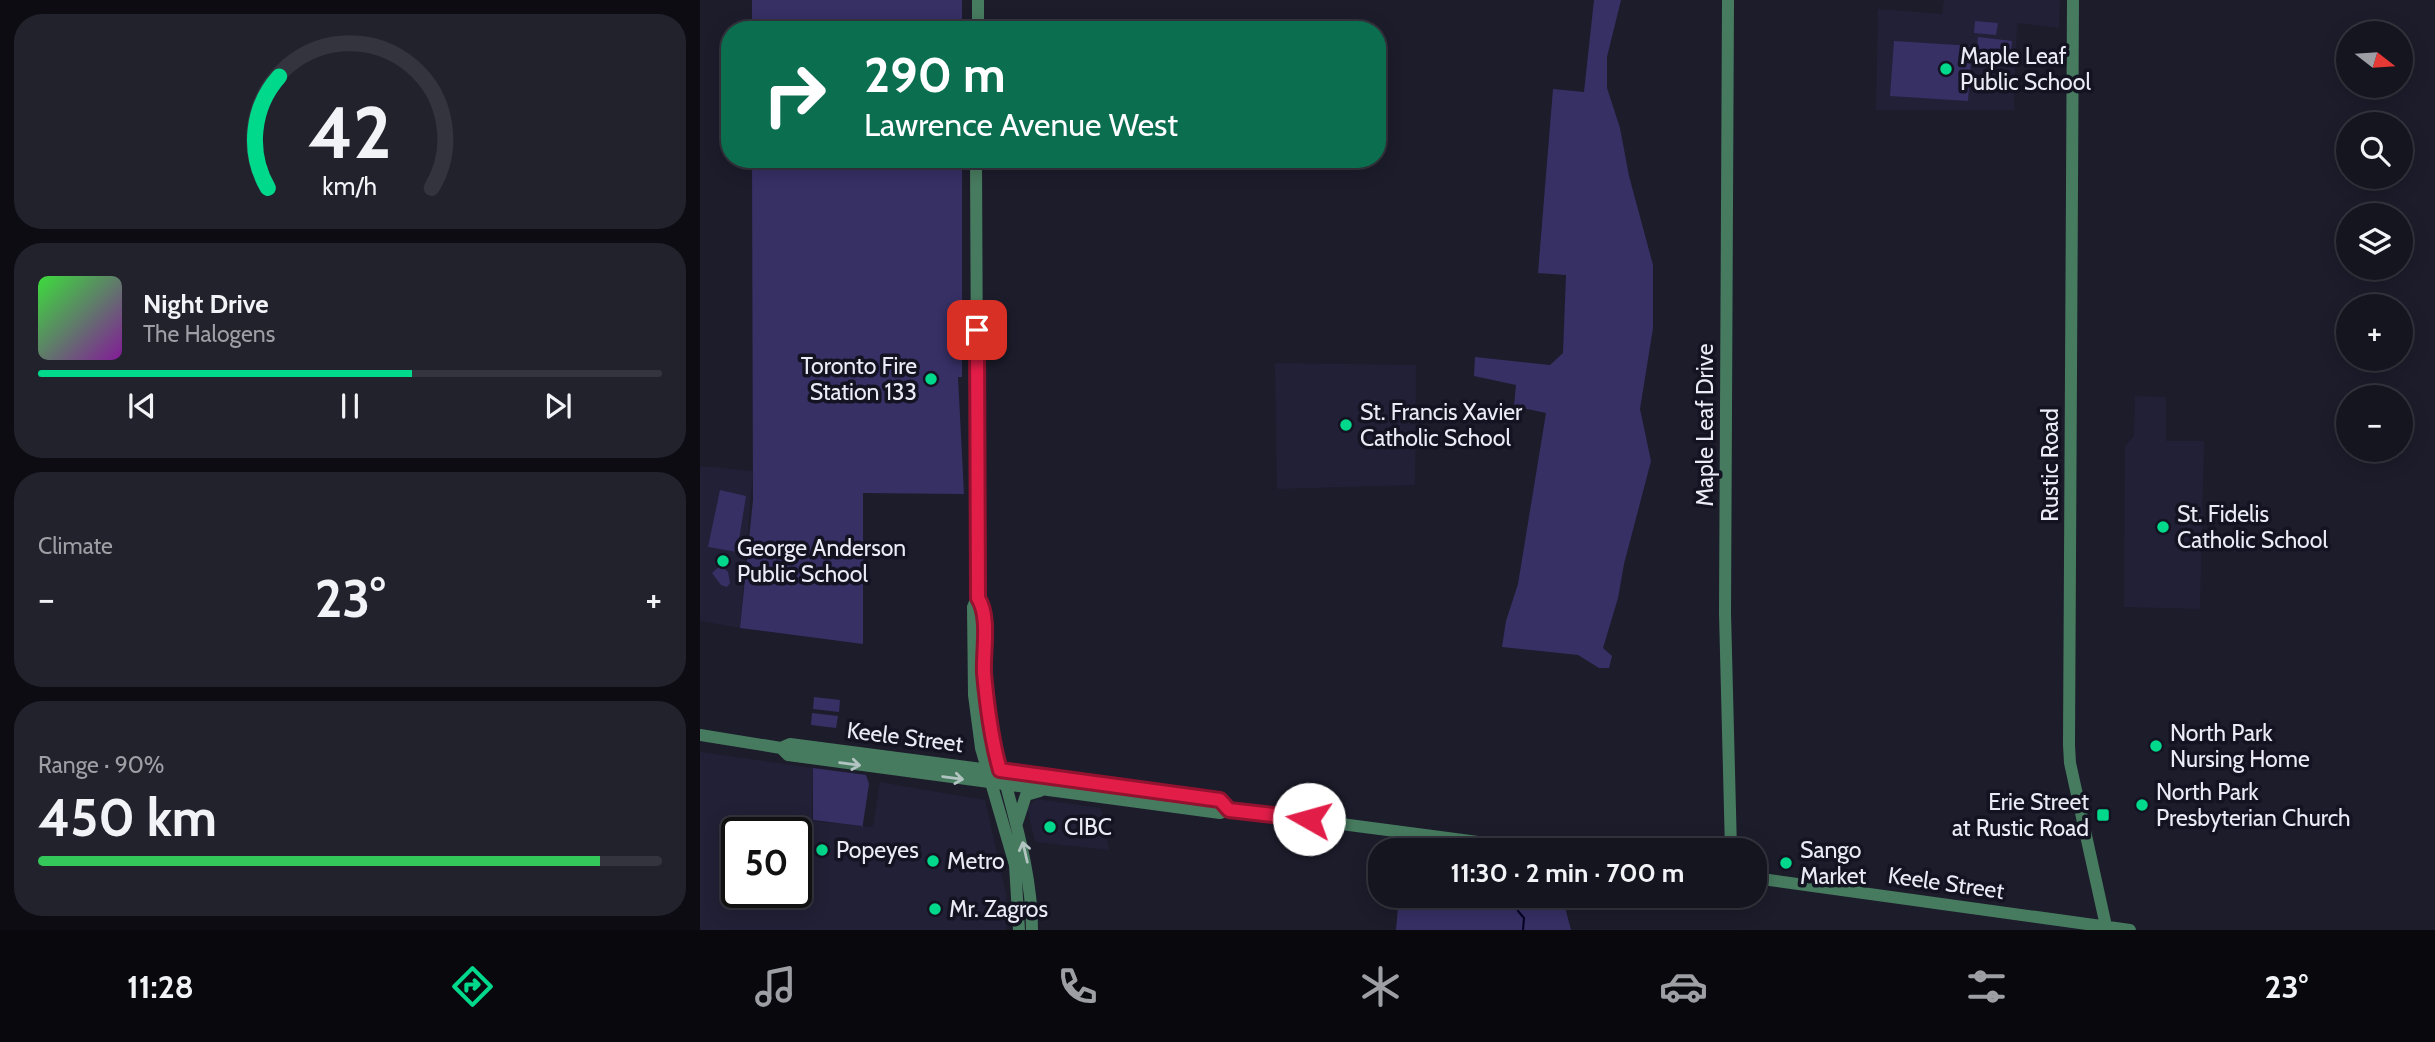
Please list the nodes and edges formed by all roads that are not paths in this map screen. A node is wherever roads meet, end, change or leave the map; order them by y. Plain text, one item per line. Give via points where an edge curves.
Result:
1 (978, 0) edge
2 (1728, 0) edge
3 (2073, 0) edge
4 (978, 21) edge
5 (976, 168) edge
6 (978, 598) junction
7 (700, 735) edge
8 (982, 748) junction
9 (878, 761) junction
10 (956, 765) junction
11 (987, 768) junction
12 (1000, 770) junction
13 (997, 784) junction
14 (1041, 790) junction
15 (1229, 810) junction
16 (1017, 826) junction
17 (1445, 838) edge
18 (1731, 838) edge
19 (1767, 880) edge
20 (1032, 926) edge
21 (2106, 926) junction
22 (1019, 928) edge
23 (2130, 930) edge

1 - 4 main road
2 - 18 main road, Maple Leaf Drive via 1726,613
3 - 21 main road, Rustic Road via 2068,720 2070,763
5 - 6 main road
6 - 8 main road via 972,607 972,668
6 - 12 main road via 984,608 985,675
7 - 9 main road, Keele Street via 781,748 788,755
8 - 10 main road via 971,761
8 - 11 main road
9 - 10 main road, Keele Street
9 -> 13 main road, Keele Street
10 - 11 main road, Keele Street
11 - 12 main road, Keele Street
11 - 13 main road
12 - 13 main road
12 - 15 main road, Keele Street via 1220,800
13 - 14 main road, Keele Street
13 - 16 main road
13 - 22 main road via 1014,865
14 - 15 main road, Keele Street via 1220,813
14 - 16 main road via 1026,795
15 - 17 main road, Keele Street
20 -> 16 main road via 1031,879
19 - 21 main road, Keele Street
20 - 22 main road
21 - 23 main road, Keele Street

